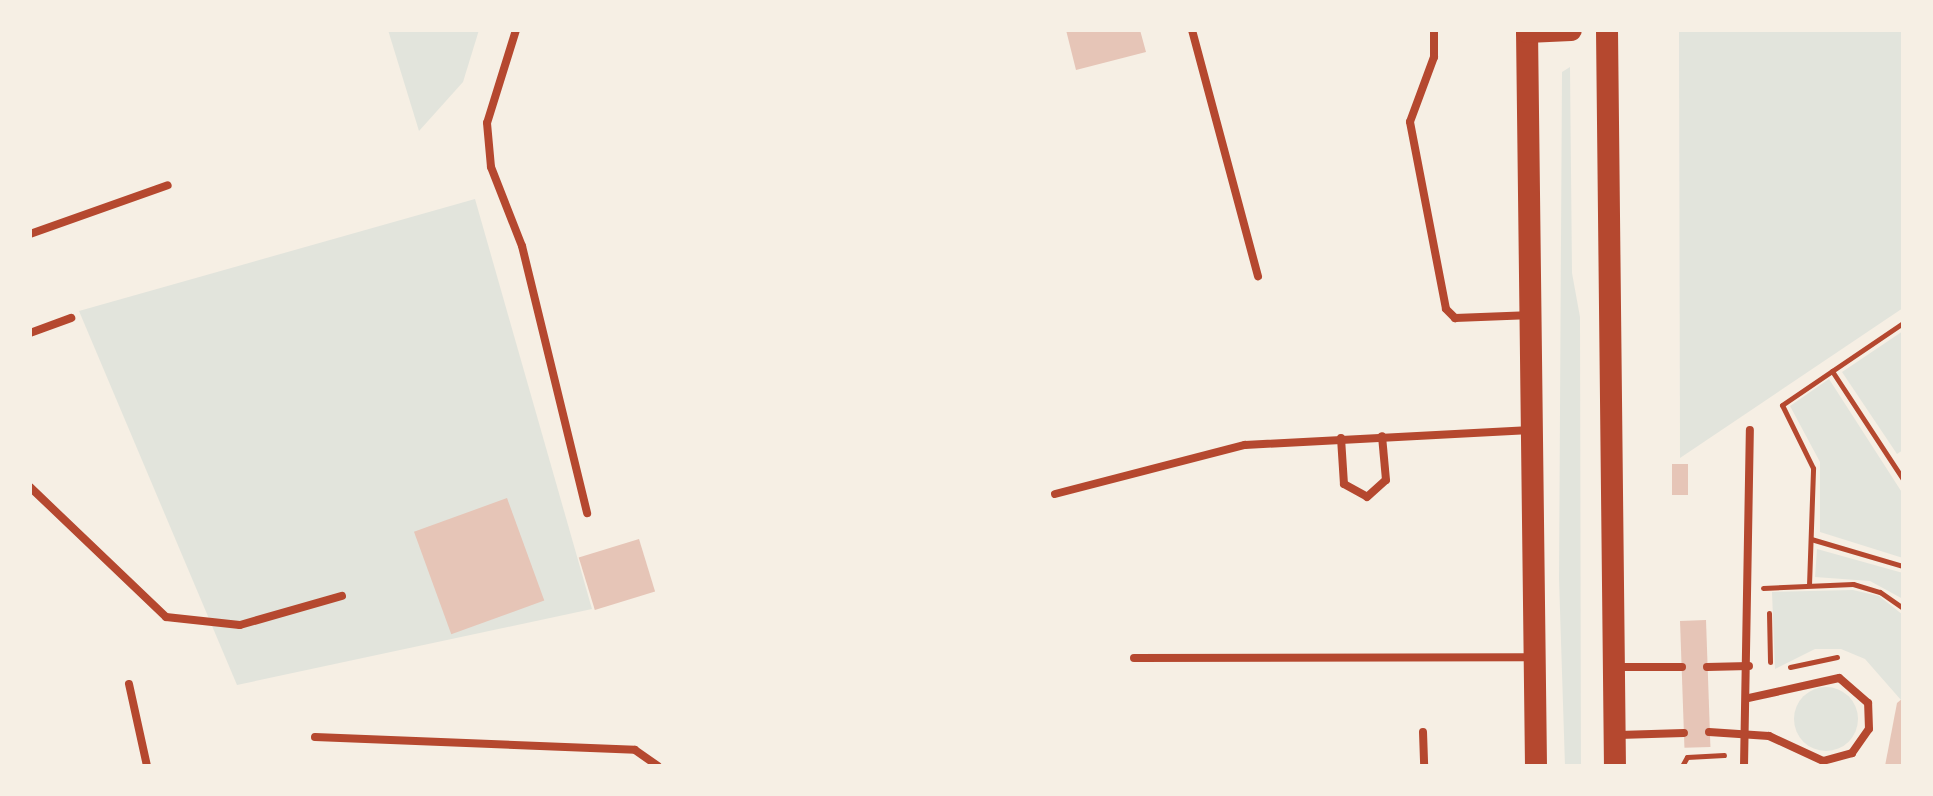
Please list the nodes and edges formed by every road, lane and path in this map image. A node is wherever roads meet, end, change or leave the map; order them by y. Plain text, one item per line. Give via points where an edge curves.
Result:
1 (516, 30) edge
2 (1192, 30) edge
3 (1434, 30) edge
4 (1571, 30) edge
5 (1607, 30) edge
6 (1527, 31) edge
7 (168, 185) dead end
8 (30, 234) edge
9 (1258, 276) dead end
10 (1529, 315) junction
11 (72, 318) dead end
12 (1903, 323) edge
13 (30, 333) edge
14 (1832, 371) junction
15 (1530, 430) junction
16 (1750, 430) dead end
17 (1382, 436) junction
18 (1340, 438) junction
19 (1903, 463) edge
20 (1896, 468) junction
21 (1903, 479) edge
22 (30, 487) edge
23 (1055, 494) dead end
24 (587, 512) dead end
25 (1811, 539) junction
26 (1903, 566) edge
27 (1808, 585) junction
28 (1748, 589) junction
29 (342, 596) dead end
30 (1903, 608) edge
31 (1532, 657) junction
32 (1134, 658) dead end
33 (1708, 666) dead end
34 (1749, 666) junction
35 (1614, 667) junction
36 (1682, 667) dead end
37 (129, 684) dead end
38 (1749, 698) junction
39 (1423, 732) dead end
40 (1710, 732) dead end
41 (1748, 732) junction
42 (1684, 733) dead end
43 (1614, 736) junction
44 (314, 737) dead end
45 (1745, 754) junction
46 (146, 766) edge
47 (658, 766) edge
48 (1424, 766) edge
49 (1536, 766) edge
50 (1616, 766) edge
51 (1682, 766) edge
52 (1744, 766) edge

1 - 24 lane via 487,123 491,167 522,246
2 - 9 lane
3 - 10 lane via 1434,57 1410,122 1446,309 1456,318
4 - 6 main road
5 - 35 main road
6 - 10 main road
7 - 8 lane
10 - 15 main road
11 - 13 lane
12 - 14 path
14 - 20 path
14 - 25 path via 1782,405 1810,455
15 - 17 lane
15 - 31 main road
16 - 28 lane
17 - 18 lane
17 - 18 lane via 1386,480 1367,497 1344,484
18 - 23 lane via 1245,445
19 - 20 path
20 - 21 path
22 - 29 lane via 166,617 202,626 240,625
25 - 26 path
25 - 27 path
27 - 28 path
27 - 30 path via 1868,588
28 - 34 lane
31 - 32 lane
31 - 49 main road
33 - 34 lane
34 - 38 lane
35 - 36 lane
35 - 43 main road
37 - 46 lane
38 - 41 lane
38 - 41 lane via 1839,678 1861,691 1871,716 1863,743 1838,760 1808,756
39 - 48 lane
40 - 41 lane
41 - 45 lane
42 - 43 lane
43 - 50 main road
44 - 47 lane via 635,750
45 - 51 path via 1687,758
45 - 52 lane

